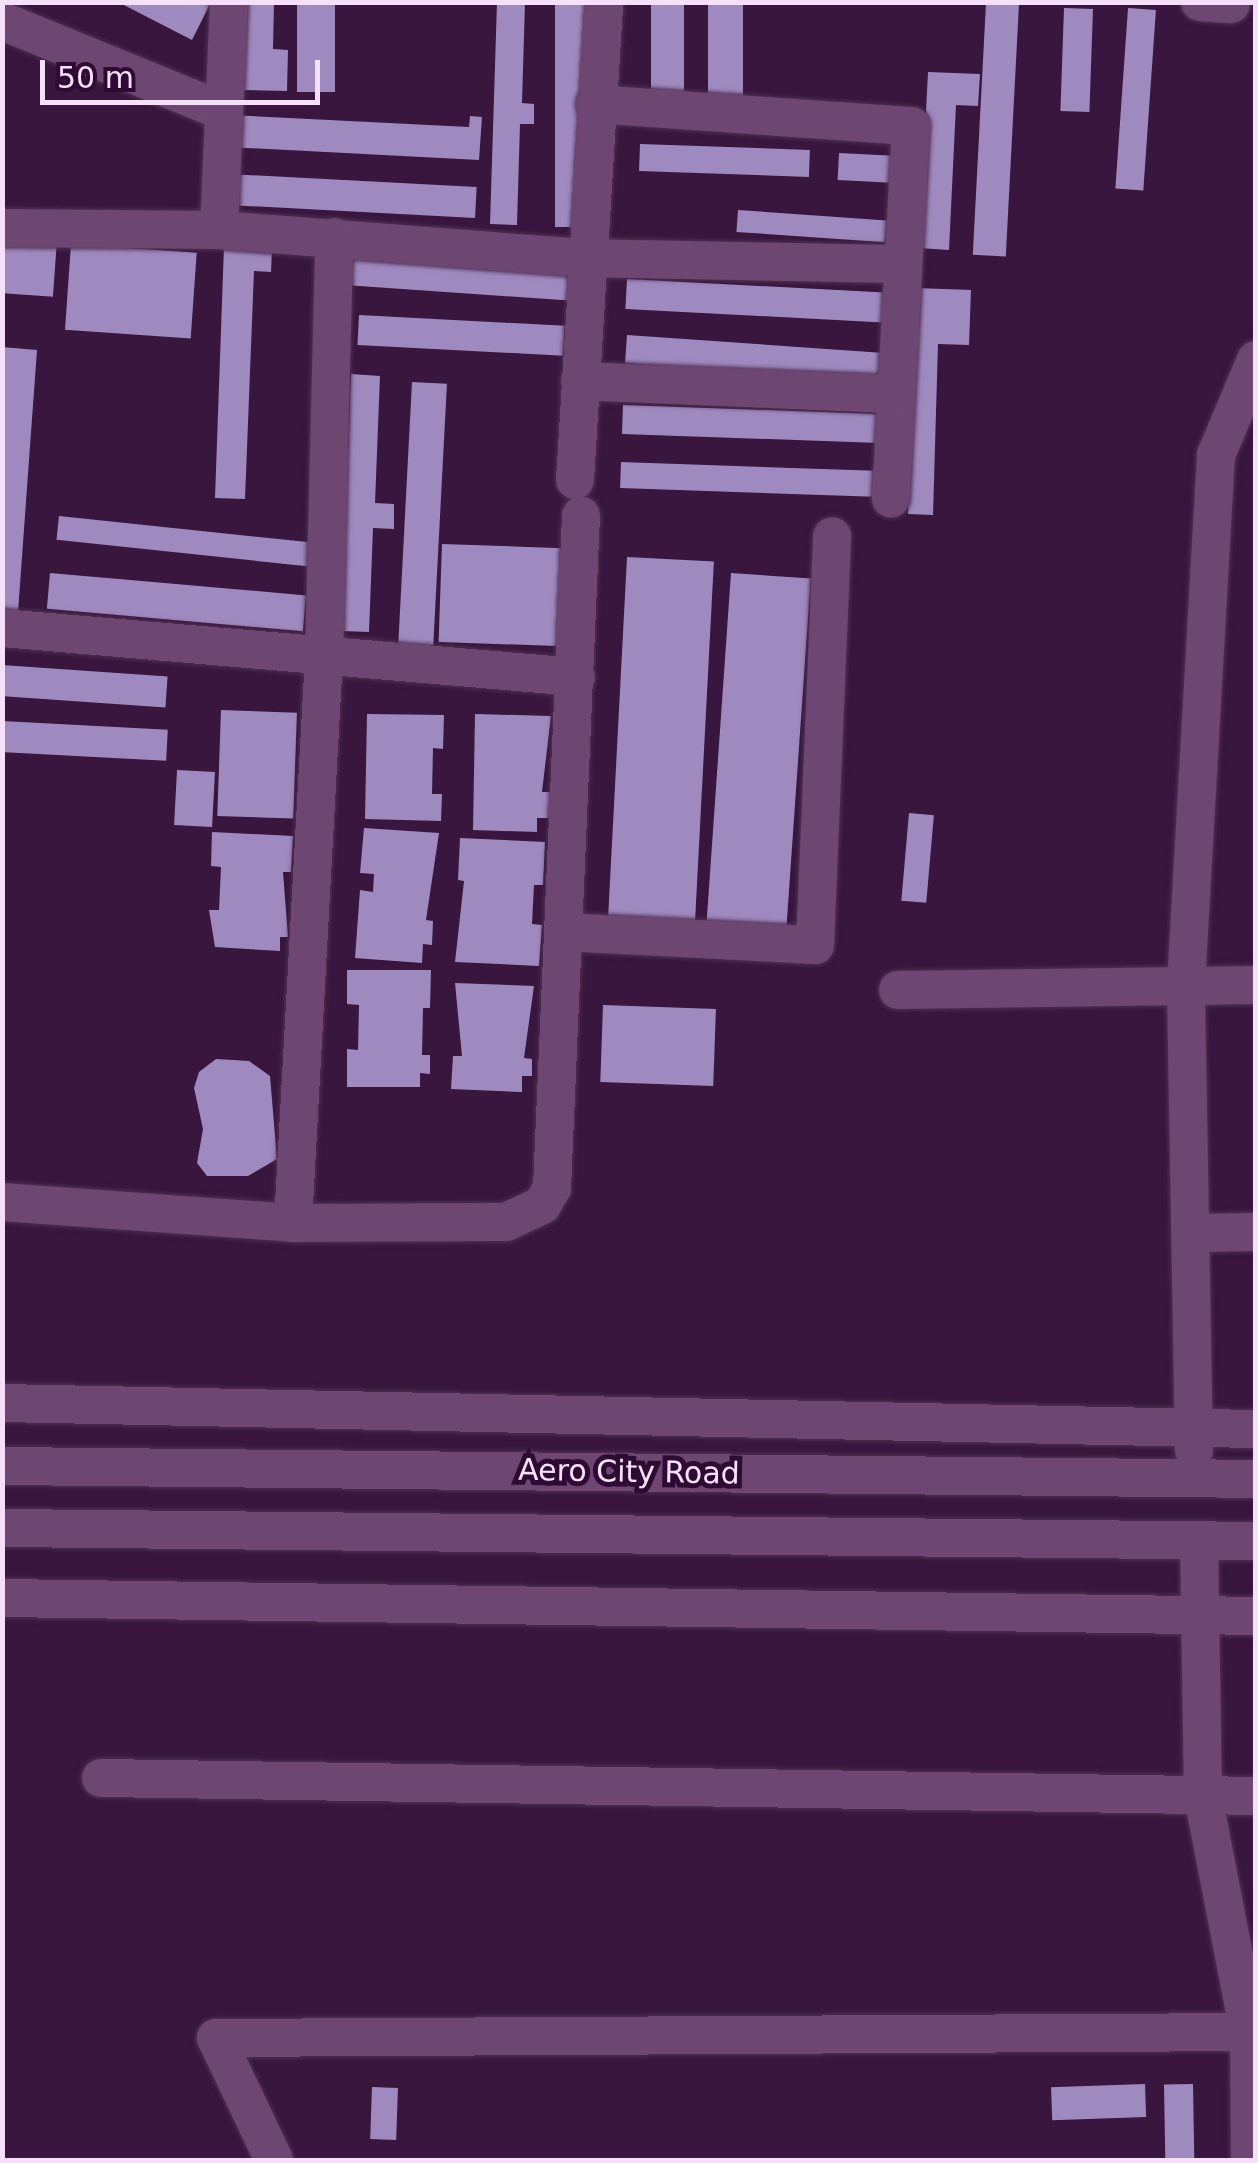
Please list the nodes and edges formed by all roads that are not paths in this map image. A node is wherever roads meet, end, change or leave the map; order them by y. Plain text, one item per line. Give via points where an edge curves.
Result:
1 (229, 2) edge
2 (604, 2) edge
3 (2, 21) edge
4 (596, 104) junction
5 (222, 110) junction
6 (2, 228) edge
7 (220, 230) junction
8 (334, 237) junction
9 (586, 258) junction
10 (901, 264) junction
11 (1256, 360) edge
12 (580, 382) junction
13 (894, 394) junction
14 (891, 498) dead end
15 (832, 536) dead end
16 (2, 628) edge
17 (324, 657) junction
18 (576, 677) junction
19 (564, 932) junction
20 (1186, 985) junction
21 (1256, 985) edge
22 (898, 990) dead end
23 (2, 1202) edge
24 (294, 1222) junction
25 (1191, 1232) junction
26 (1256, 1232) edge
27 (2, 1402) edge
28 (1194, 1428) junction
29 (1256, 1428) edge
30 (2, 1466) edge
31 (1195, 1478) junction
32 (1256, 1479) edge
33 (2, 1528) edge
34 (1200, 1541) junction
35 (1256, 1542) edge
36 (2, 1598) edge
37 (1200, 1616) junction
38 (1256, 1616) edge
39 (101, 1778) dead end
40 (1203, 1796) junction
41 (1256, 1796) edge
42 (1252, 2032) edge
43 (274, 2160) edge
44 (1250, 2160) edge

1 - 5 street
2 - 4 street
3 - 5 street
4 - 9 street
4 - 10 street via 910,126
5 - 7 street
6 - 7 street
7 - 8 street
8 - 9 street
8 - 17 street
9 - 10 street
9 - 12 street
10 - 13 street
11 - 20 street via 1216,454
12 - 13 street
12 - 18 street
13 - 14 street
15 - 19 street via 815,945
16 - 17 street
17 - 18 street
17 - 24 street
18 - 19 street
19 - 24 street via 552,1188 542,1205 506,1222
20 - 21 street
20 - 22 street
20 - 25 street
23 - 24 street
25 - 26 street
25 - 28 street
27 - 28 street
28 - 29 street
28 - 31 street
30 - 31 street, Aero City Road
31 - 32 street, Aero City Road
33 - 34 street, Aero City Road
34 - 35 street, Aero City Road
34 - 37 street
36 - 37 street
37 - 38 street
37 - 40 street
39 - 40 street
40 - 41 street
40 - 42 street
42 - 43 street via 216,2038
42 - 44 street

